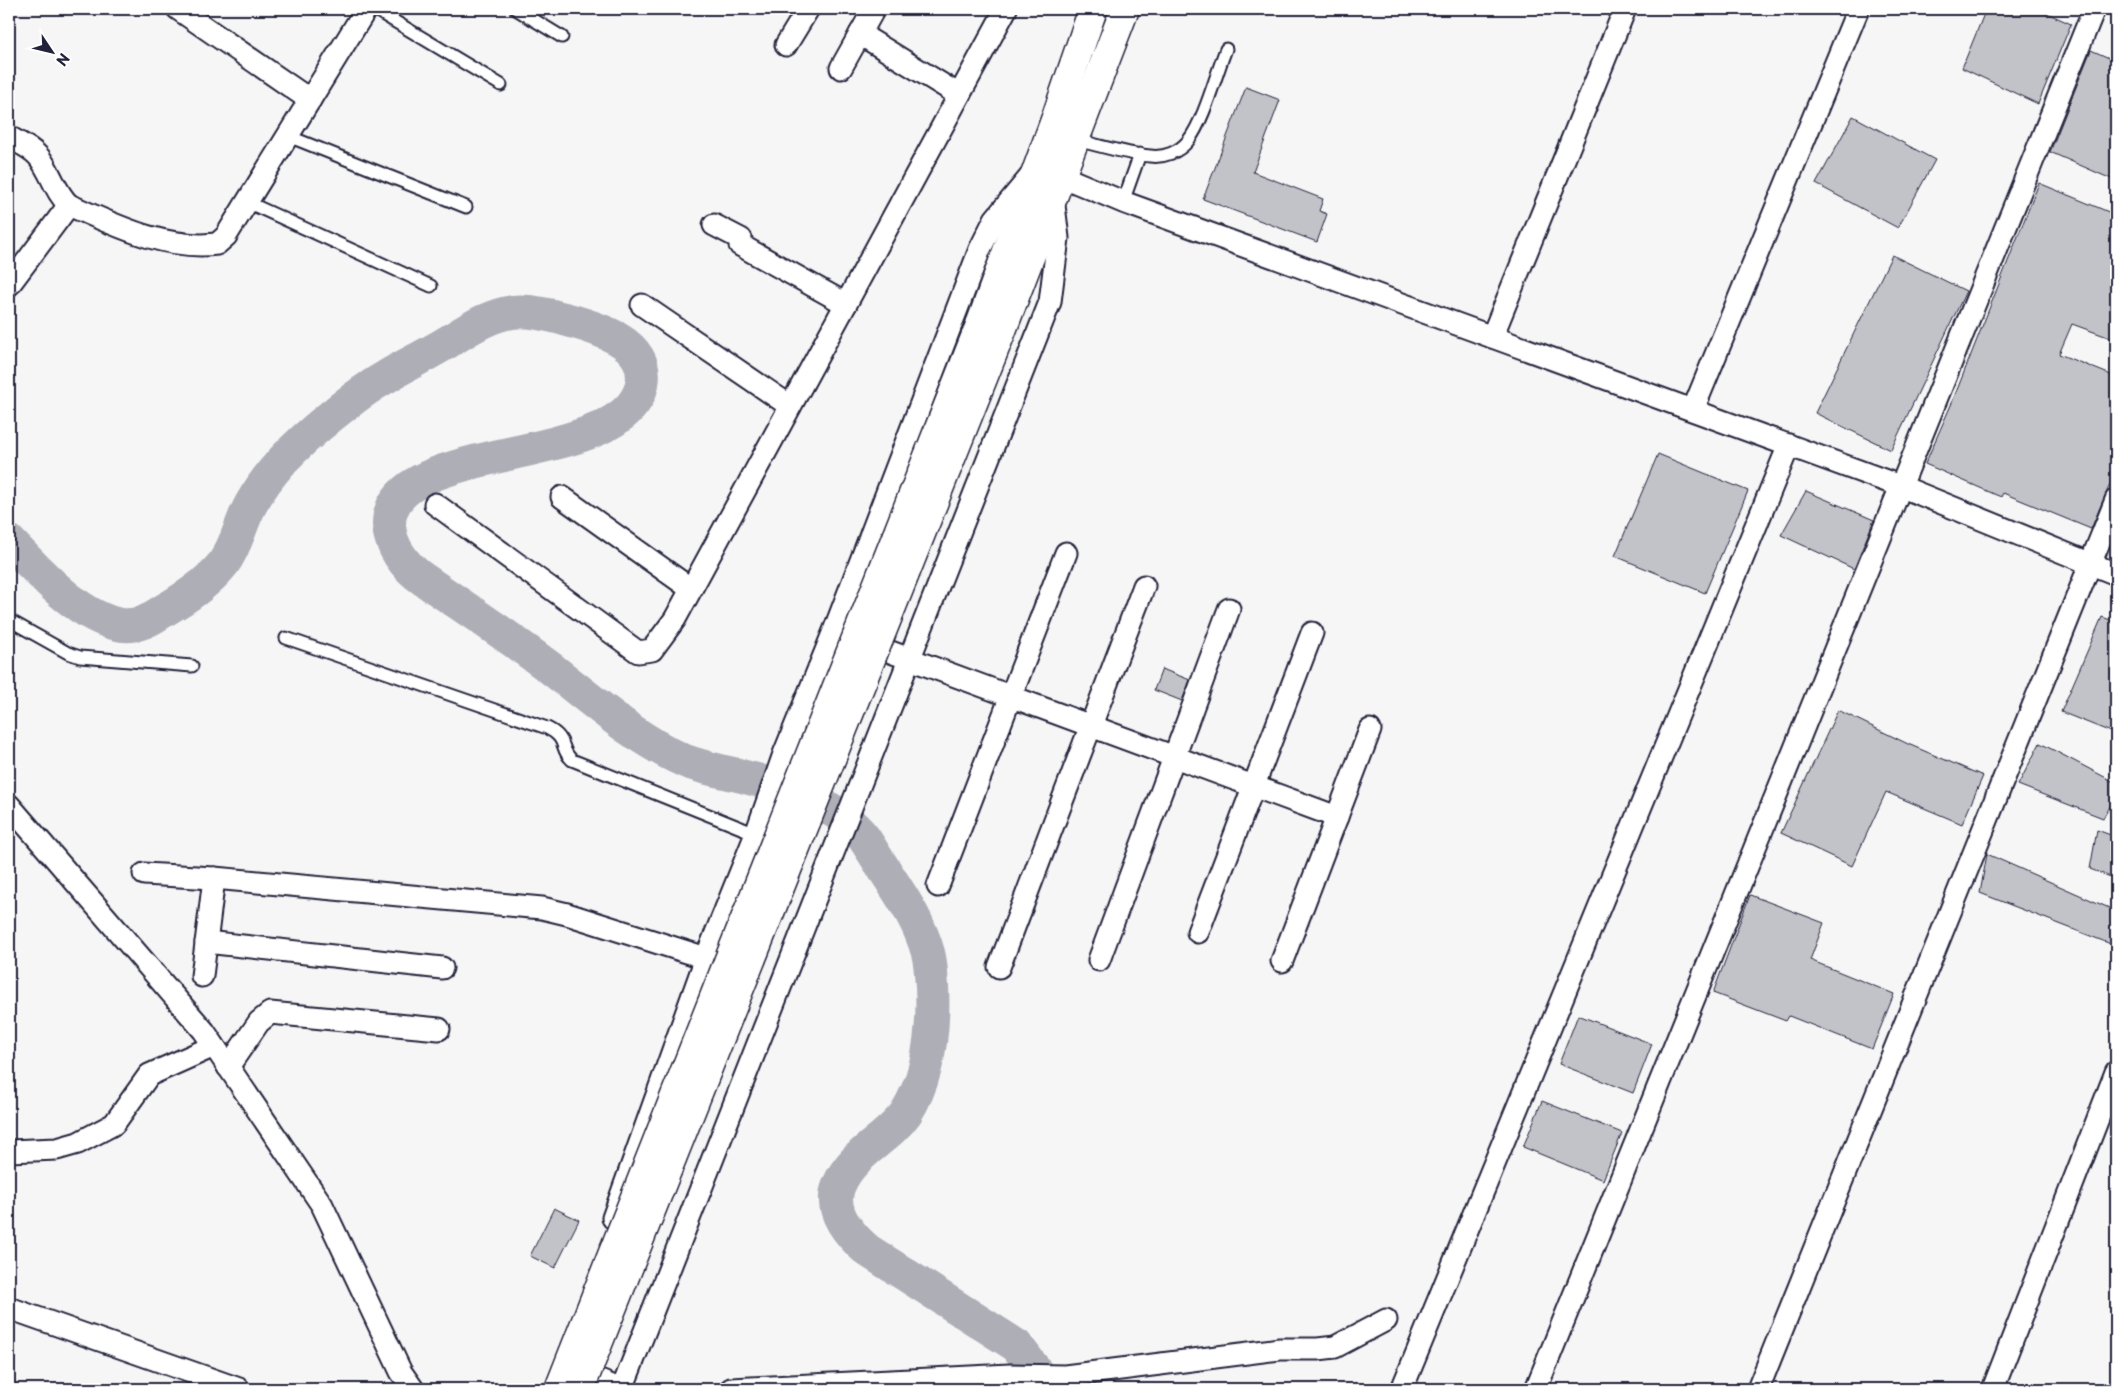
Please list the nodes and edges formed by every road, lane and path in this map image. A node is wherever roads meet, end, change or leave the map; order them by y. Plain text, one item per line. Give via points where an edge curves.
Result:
1 (178, 9) edge
2 (366, 9) edge
3 (374, 9) edge
4 (516, 9) edge
5 (808, 9) edge
6 (874, 9) edge
7 (1006, 9) edge
8 (1093, 9) edge
9 (1125, 9) edge
10 (1625, 9) edge
11 (1858, 9) edge
12 (2094, 9) edge
13 (860, 34) junction
14 (562, 37) dead end
15 (786, 45) dead end
16 (1226, 49) dead end
17 (841, 68) dead end
18 (501, 85) dead end
19 (959, 95) junction
20 (310, 100) junction
21 (288, 136) junction
22 (9, 137) edge
23 (1075, 140) junction
24 (1140, 154) junction
25 (1050, 180) junction
26 (247, 202) junction
27 (1123, 202) junction
28 (69, 205) junction
29 (466, 207) dead end
30 (714, 225) dead end
31 (9, 285) edge
32 (431, 286) dead end
33 (846, 304) junction
34 (642, 305) dead end
35 (991, 329) junction
36 (1492, 337) junction
37 (790, 406) junction
38 (1693, 410) junction
39 (1790, 445) junction
40 (1900, 486) junction
41 (562, 497) dead end
42 (2116, 500) edge
43 (435, 504) dead end
44 (1066, 553) dead end
45 (2090, 564) junction
46 (2116, 574) edge
47 (1144, 586) dead end
48 (691, 589) junction
49 (1229, 609) dead end
50 (9, 620) edge
51 (834, 632) junction
52 (1312, 633) dead end
53 (286, 638) dead end
54 (909, 658) junction
55 (192, 666) dead end
56 (1011, 696) junction
57 (1091, 726) junction
58 (1370, 730) dead end
59 (1173, 756) junction
60 (1254, 786) junction
61 (9, 805) edge
62 (1337, 817) junction
63 (757, 830) junction
64 (144, 874) dead end
65 (214, 878) junction
66 (938, 886) dead end
67 (1198, 932) dead end
68 (206, 942) junction
69 (706, 958) junction
70 (1098, 960) dead end
71 (1282, 961) dead end
72 (999, 967) dead end
73 (442, 968) dead end
74 (202, 976) dead end
75 (438, 1029) dead end
76 (214, 1046) junction
77 (228, 1067) junction
78 (2116, 1072) edge
79 (9, 1150) edge
80 (9, 1308) edge
81 (1386, 1320) dead end
82 (559, 1377) edge
83 (239, 1389) edge
84 (413, 1389) edge
85 (551, 1389) edge
86 (580, 1389) edge
87 (621, 1389) edge
88 (731, 1389) edge
89 (1402, 1389) edge
90 (1536, 1389) edge
91 (1758, 1389) edge
92 (1994, 1389) edge

1 - 20 street
2 - 20 street
3 - 18 lane
4 - 14 lane
5 - 15 street
6 - 13 street
7 - 19 street
8 - 25 main road
9 - 23 main road
10 - 36 street
11 - 38 street
12 - 40 street
13 - 17 street
13 - 19 street
16 - 24 lane via 1197,126 1188,141 1169,155 1151,157
19 - 33 street
20 - 21 street
21 - 26 street
21 - 29 lane
22 - 28 street via 40,158
23 - 24 lane
23 - 25 main road
24 - 27 lane
25 - 27 street
25 - 35 main road
25 - 51 street via 996,219 980,249
25 - 54 street via 1058,238 1050,302
26 - 28 street via 226,236 217,244 210,245 135,234
26 - 32 lane
27 - 36 street
28 - 31 street
30 - 33 street via 741,239 740,245
33 - 37 street
34 - 37 street
35 - 82 main road, bridge
35 - 86 main road, bridge
36 - 38 street
37 - 48 street
38 - 39 street
39 - 40 street
39 - 89 street
40 - 45 street
40 - 90 street
41 - 48 street
42 - 45 street
43 - 48 street via 638,652 652,650 675,619
44 - 56 street
45 - 46 street
45 - 91 street
47 - 57 street
49 - 59 street
50 - 55 lane via 80,657
51 - 54 street
51 - 63 street
52 - 60 street
53 - 63 lane via 547,728 563,740 572,760
54 - 56 street
54 - 87 street via 822,886
56 - 57 street
56 - 66 street
57 - 59 street
57 - 72 street
58 - 62 street
59 - 60 street
59 - 70 street
60 - 62 street
60 - 67 street
61 - 76 street
62 - 71 street
63 - 69 street
64 - 65 street
65 - 68 street
65 - 69 street via 542,908
68 - 73 street
68 - 74 street
69 - 82 street
75 - 77 street via 270,1013 259,1022
76 - 77 street
76 - 79 street via 149,1075 114,1124 78,1143 35,1151
77 - 84 street via 322,1205
78 - 92 street
80 - 83 street
81 - 88 street via 1335,1347 1280,1349 1065,1376 1010,1375
82 - 85 street
82 - 87 street

